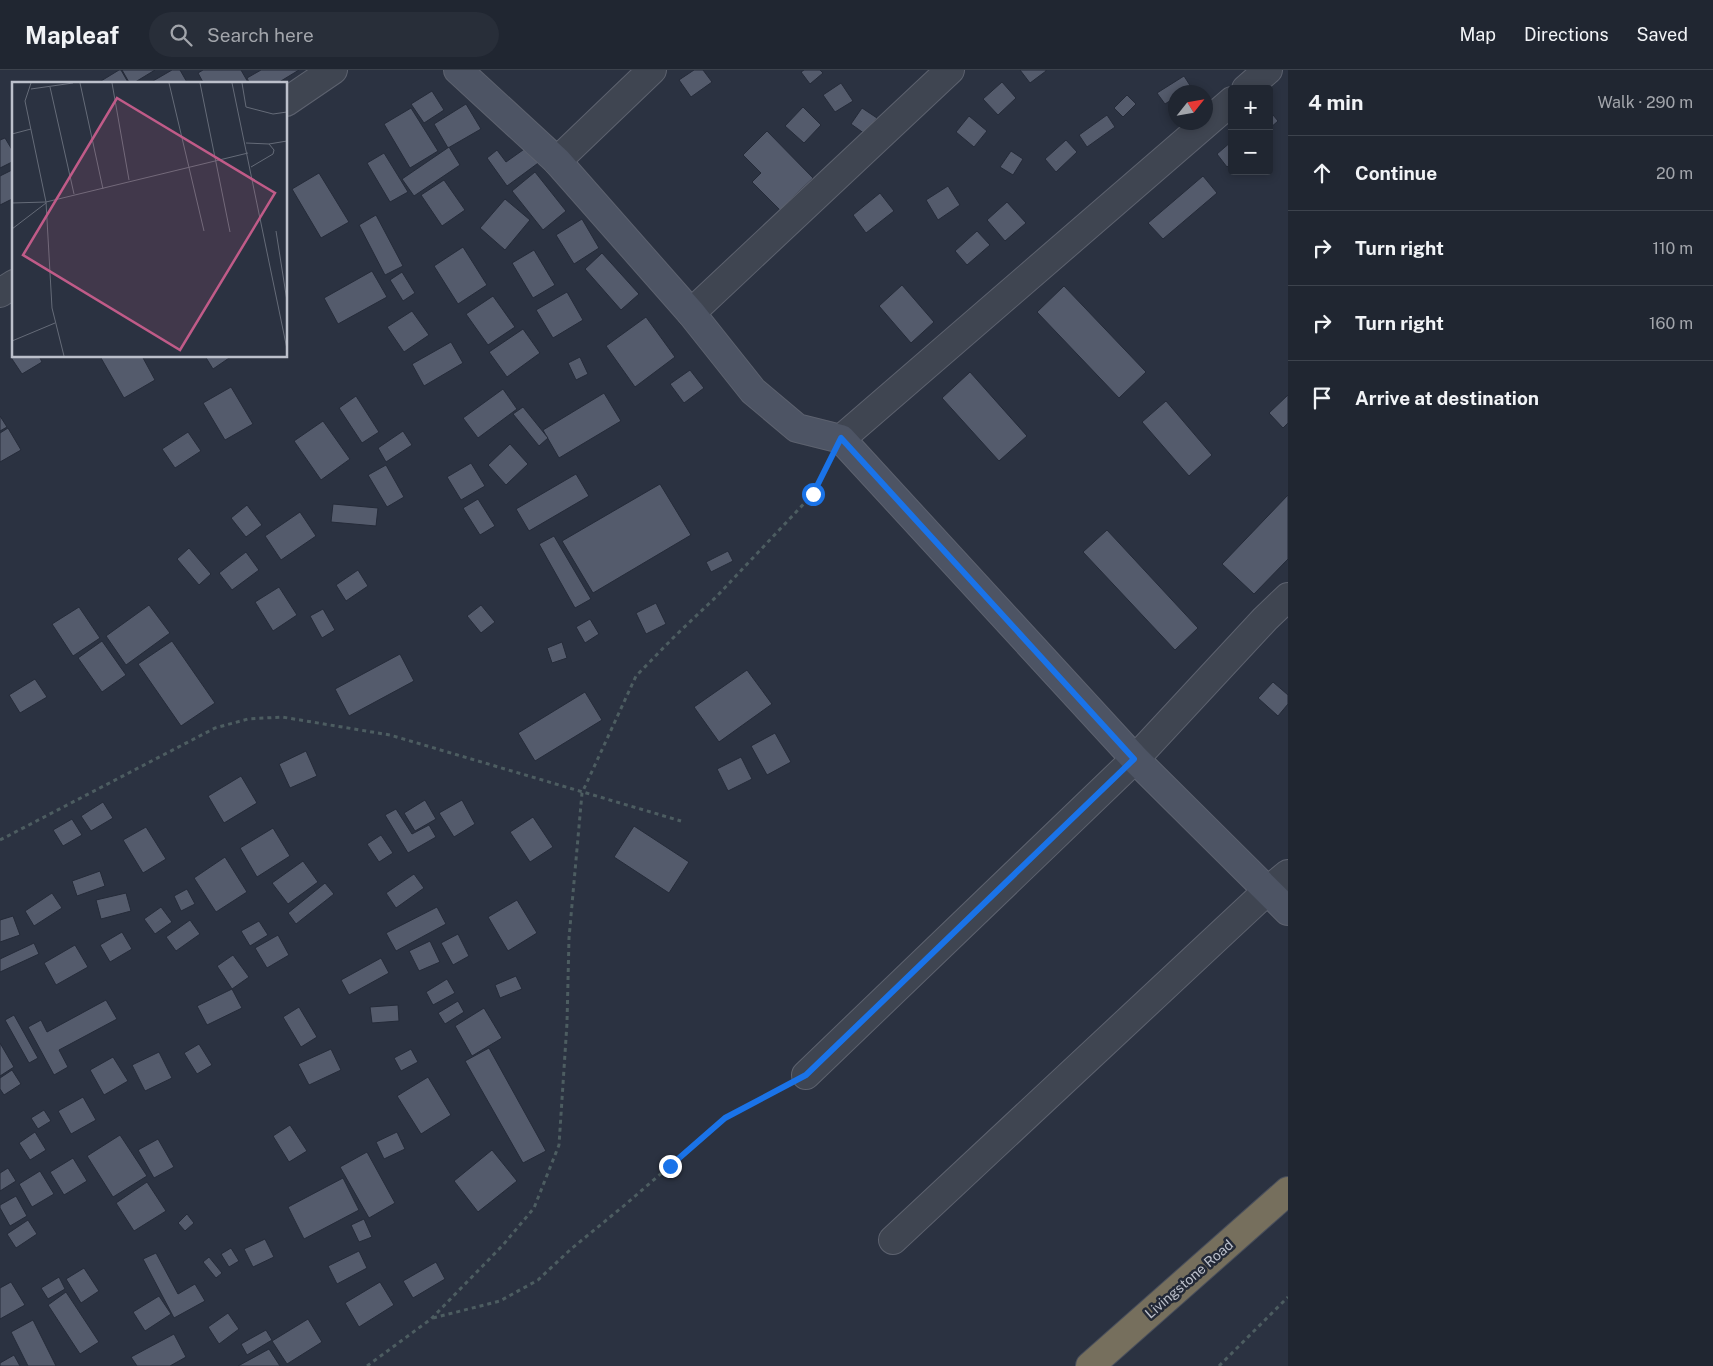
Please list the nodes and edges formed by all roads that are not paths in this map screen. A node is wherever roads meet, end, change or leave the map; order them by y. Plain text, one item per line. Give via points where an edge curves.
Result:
1 (333, 70) edge
2 (458, 70) edge
3 (652, 70) edge
4 (950, 70) edge
5 (1268, 70) edge
6 (1251, 85) edge
7 (288, 101) edge
8 (1228, 104) edge
9 (557, 161) junction
10 (12, 285) edge
11 (0, 293) edge
12 (690, 313) junction
13 (841, 438) junction
14 (1288, 597) edge
15 (1134, 759) junction
16 (1288, 874) edge
17 (1267, 891) junction
18 (1288, 911) edge
19 (806, 1075) road end
20 (1288, 1191) edge
21 (893, 1240) dead end
22 (1090, 1366) edge

1 - 7 street
2 - 9 street
3 - 9 street
4 - 12 street
5 - 6 street
8 - 13 street
9 - 12 street
10 - 11 street
12 - 13 street via 753,391 797,428
13 - 15 street
14 - 15 street
15 - 17 street
15 - 19 street
16 - 17 street
17 - 18 street
17 - 21 street
20 - 22 highway, Livingstone Road

